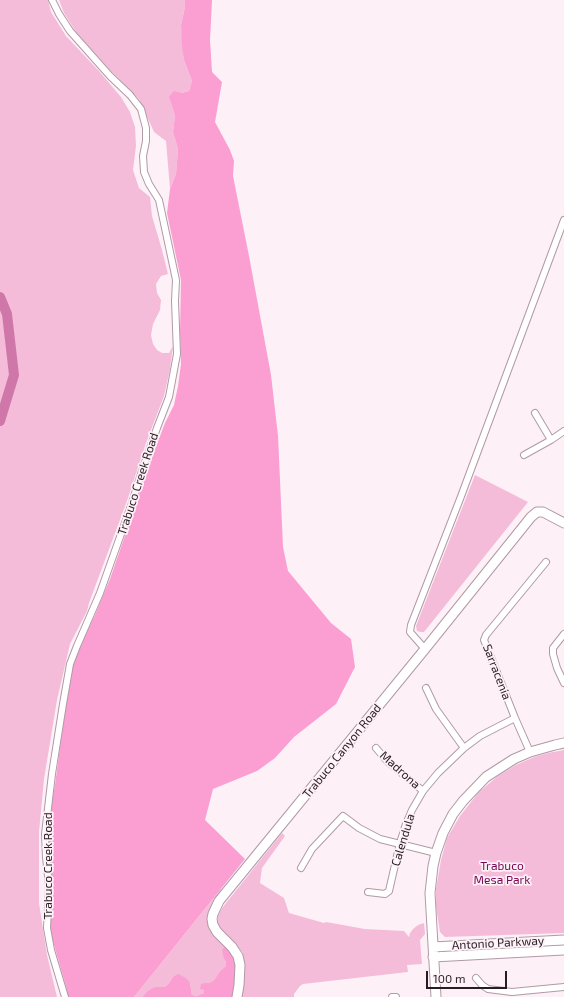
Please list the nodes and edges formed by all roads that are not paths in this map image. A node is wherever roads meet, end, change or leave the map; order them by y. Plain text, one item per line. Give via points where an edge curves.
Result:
1 (52, 0) edge
2 (564, 220) edge
3 (535, 413) dead end
4 (564, 431) edge
5 (551, 440) junction
6 (524, 455) dead end
7 (564, 523) edge
8 (546, 562) dead end
9 (564, 634) edge
10 (424, 649) junction
11 (564, 683) edge
12 (426, 688) dead end
13 (514, 718) junction
14 (564, 744) edge
15 (376, 748) dead end
16 (464, 748) junction
17 (530, 752) junction
18 (423, 791) junction
19 (400, 843) junction
20 (436, 853) junction
21 (301, 868) dead end
22 (368, 892) dead end
23 (564, 940) edge
24 (433, 947) junction
25 (564, 950) edge
26 (433, 957) junction
27 (476, 978) dead end
28 (564, 987) edge
29 (65, 997) edge
30 (237, 997) edge
31 (392, 997) edge
32 (396, 997) edge
33 (436, 997) edge

1 - 29 street, Trabuco Creek Road via 70,31 141,109 146,128 144,172 159,200 176,280 177,354 169,398 100,593 70,664 63,704 52,774 46,857 49,886 47,928
2 - 10 street via 410,625 410,632
3 - 5 street
4 - 5 street
5 - 6 street
7 - 10 main road, Trabuco Canyon Road via 543,512 531,516
8 - 13 street, Sarracenia via 485,637 485,643
9 - 11 street via 553,648 554,660
10 - 30 main road, Trabuco Canyon Road via 219,901 213,914 213,925 238,956 240,965
12 - 16 street via 436,709
13 - 16 street, Calendula via 480,736
13 - 17 street, Sarracenia
14 - 17 main road
15 - 18 street, Madrona via 387,761
16 - 18 street, Calendula via 438,772
17 - 20 main road via 486,777 463,801 443,833
18 - 19 street, Calendula via 412,810
19 - 20 street
19 - 21 street via 380,839 343,816 312,849
19 - 22 street, Calendula via 389,891 385,894
20 - 24 main road via 430,893
23 - 24 main road, Antonio Parkway
24 - 26 main road
25 - 26 main road, Antonio Parkway
26 - 33 main road
27 - 28 street via 488,989 512,992
31 - 32 street

